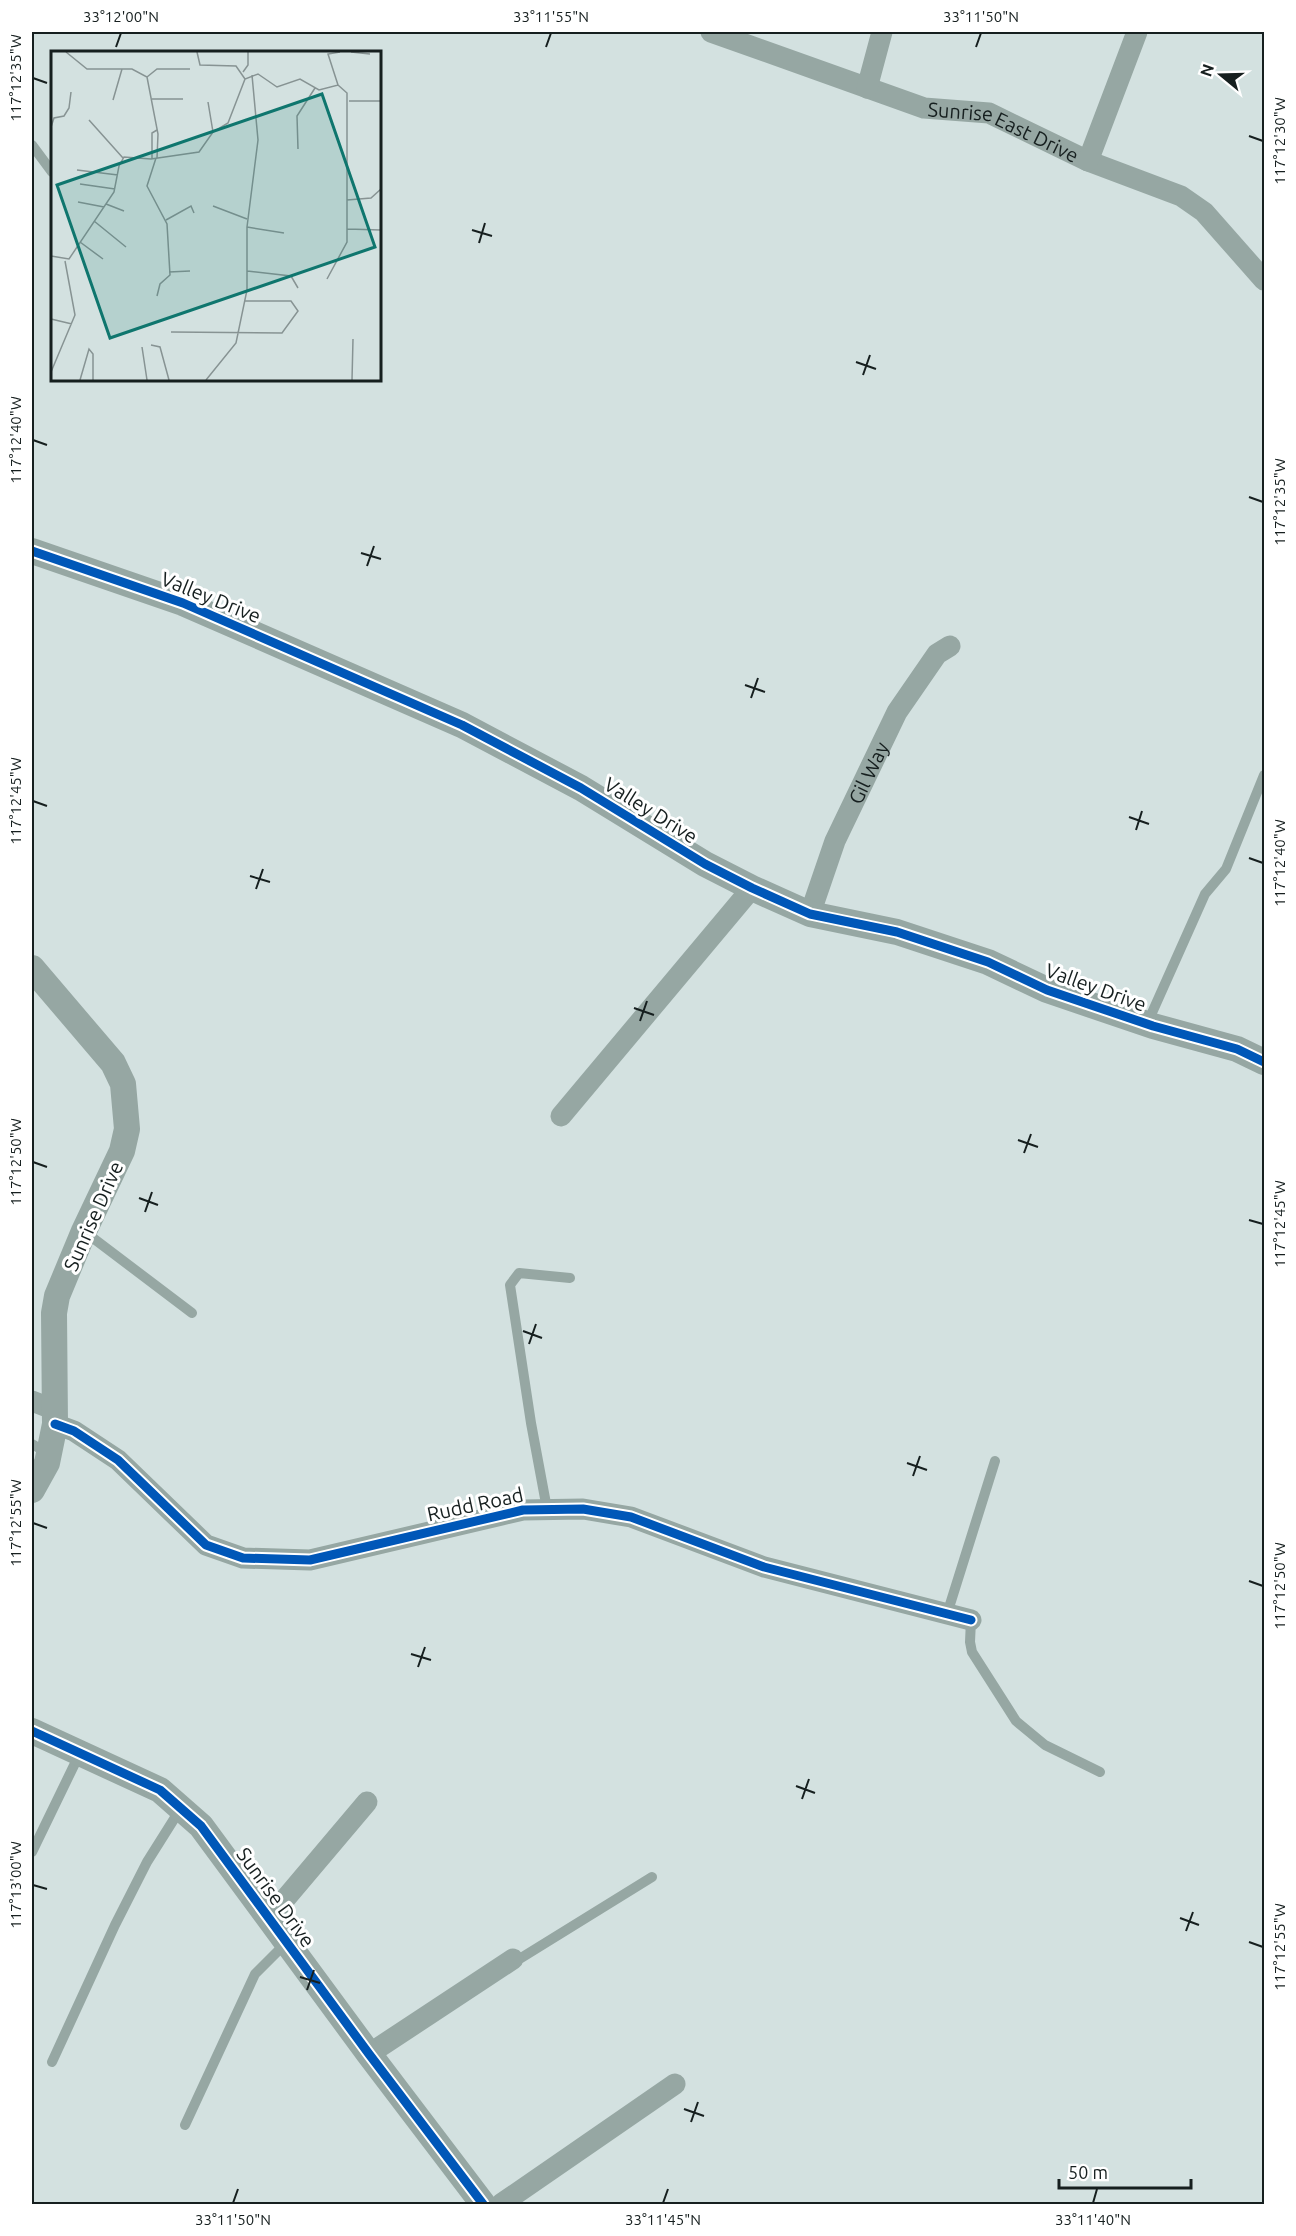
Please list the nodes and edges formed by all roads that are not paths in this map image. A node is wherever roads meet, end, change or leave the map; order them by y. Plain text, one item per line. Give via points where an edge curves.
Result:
1 (711, 32) edge
2 (882, 32) edge
3 (1137, 32) edge
4 (867, 88) junction
5 (32, 145) edge
6 (1088, 161) junction
7 (51, 171) edge
8 (1264, 280) edge
9 (32, 551) edge
10 (950, 646) dead end
11 (1264, 775) edge
12 (752, 888) junction
13 (810, 914) junction
14 (32, 968) edge
15 (1147, 1024) junction
16 (1264, 1062) edge
17 (561, 1116) dead end
18 (84, 1231) junction
19 (570, 1278) dead end
20 (192, 1313) dead end
21 (32, 1401) edge
22 (55, 1417) junction
23 (40, 1449) edge
24 (995, 1461) dead end
25 (32, 1490) edge
26 (546, 1509) junction
27 (947, 1614) junction
28 (971, 1620) joint
29 (32, 1731) edge
30 (80, 1753) junction
31 (1100, 1772) dead end
32 (367, 1802) dead end
33 (181, 1808) junction
34 (32, 1852) edge
35 (652, 1877) dead end
36 (269, 1918) junction
37 (287, 1942) junction
38 (513, 1959) joint
39 (369, 2054) junction
40 (52, 2062) dead end
41 (675, 2084) dead end
42 (185, 2125) dead end
43 (483, 2205) edge
44 (501, 2205) edge

1 - 4 street, Sunrise East Drive
2 - 4 street
3 - 6 street
4 - 6 street, Sunrise East Drive via 924,108 989,113
5 - 7 lane
6 - 8 street, Sunrise East Drive via 1181,196 1204,212
9 - 12 street, Valley Drive via 183,603 460,724 581,788 705,864
10 - 13 street, Gil Way via 937,654 897,712 835,841
11 - 15 lane via 1226,868 1205,894
12 - 13 street, Valley Drive
12 - 17 street
13 - 15 street, Valley Drive via 897,932 988,962 1047,990
14 - 18 street, Sunrise Drive via 113,1063 123,1084 127,1129 122,1151
15 - 16 street, Valley Drive via 1237,1049
18 - 20 lane
18 - 22 street, Sunrise Drive via 57,1296 54,1313
19 - 26 lane via 519,1273 510,1285
21 - 22 street, Rudd Road
22 - 23 street, Sunrise Drive
22 - 26 street, Rudd Road via 118,1460 206,1545 243,1558 310,1560 523,1510
23 - 25 street, Sunrise Drive via 47,1463
24 - 27 lane
26 - 27 street, Rudd Road via 583,1509 631,1517 764,1567
27 - 28 street, Rudd Road
28 - 31 lane via 972,1652 1016,1721 1045,1745
29 - 30 street, Sunrise Drive
30 - 33 street, Sunrise Drive via 160,1790
30 - 34 lane
32 - 36 street
33 - 36 street, Sunrise Drive via 201,1826
33 - 40 lane via 120,1915
35 - 38 lane via 522,1958
36 - 37 street, Sunrise Drive
37 - 39 street, Sunrise Drive
37 - 42 lane via 255,1974
38 - 39 street
39 - 43 street, Sunrise Drive
41 - 44 street

